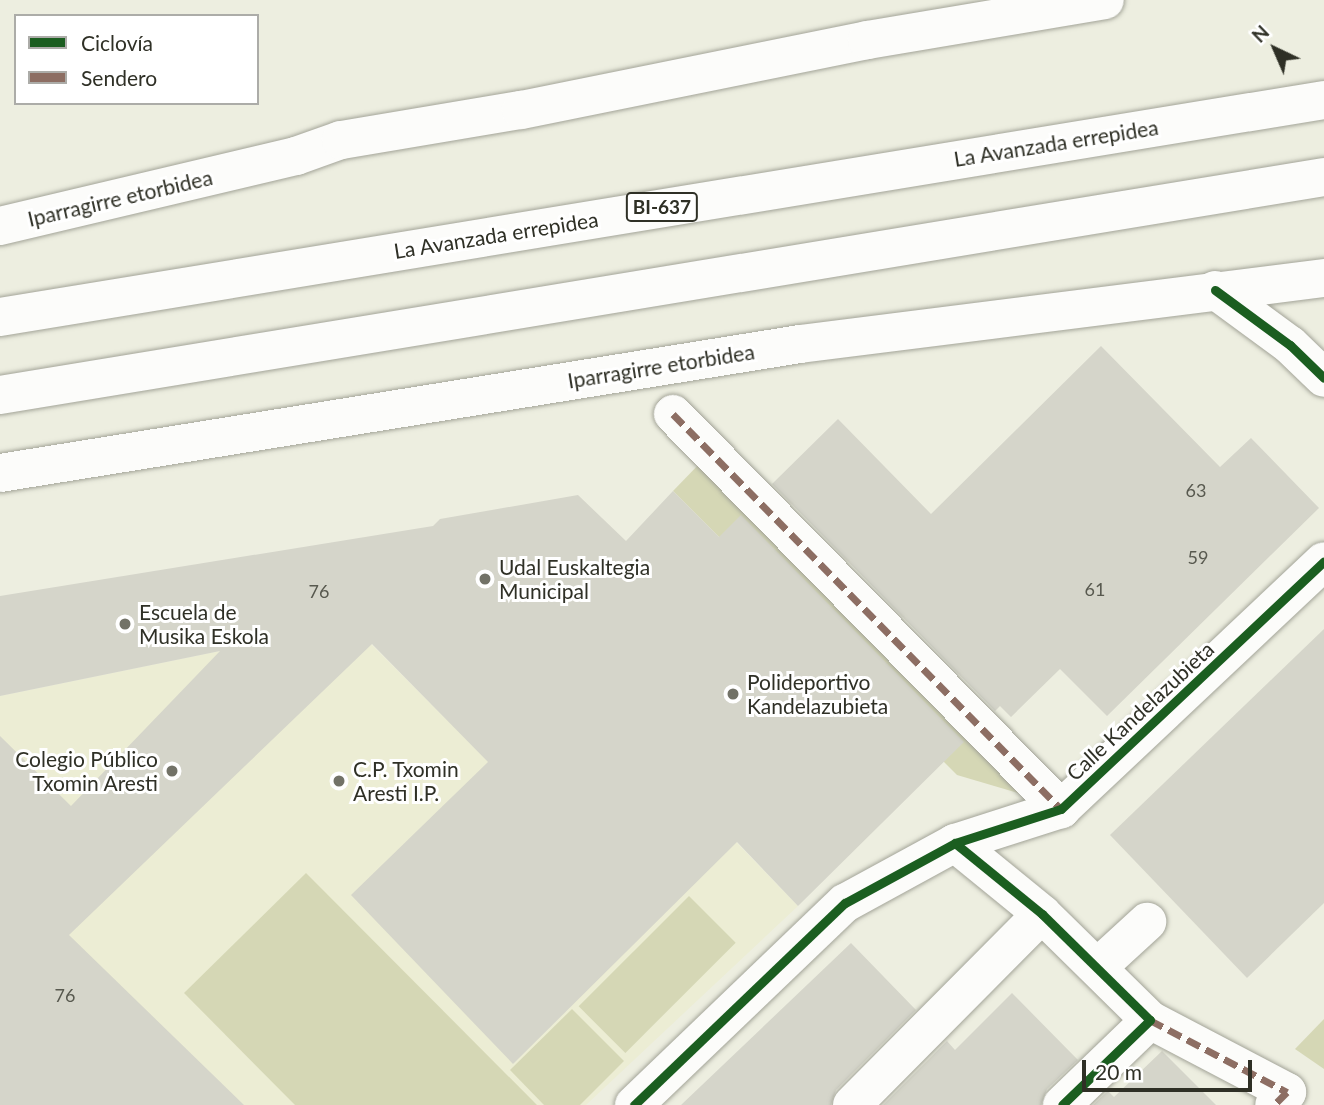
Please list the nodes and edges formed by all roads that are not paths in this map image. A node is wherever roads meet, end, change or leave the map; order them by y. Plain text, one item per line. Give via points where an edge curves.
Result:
1 (1105, 0) edge
2 (1324, 83) edge
3 (1324, 100) edge
4 (1171, 125) junction
5 (1324, 177) edge
6 (1324, 199) edge
7 (1032, 224) junction
8 (0, 226) edge
9 (1324, 278) edge
10 (1215, 290) junction
11 (0, 317) edge
12 (1307, 350) edge
13 (1324, 378) edge
14 (0, 395) edge
15 (673, 414) dead end
16 (0, 473) edge
17 (1324, 561) edge
18 (1060, 809) junction
19 (955, 843) junction
20 (1042, 914) junction
21 (1147, 922) dead end
22 (1098, 967) junction
23 (1150, 1020) junction
24 (634, 1105) edge
25 (852, 1105) edge
26 (1062, 1105) edge
27 (1274, 1105) edge

1 - 8 main road, Iparragirre etorbidea via 867,40 521,110 341,140 296,156
2 - 4 main road
3 - 4 main road, La Avanzada errepidea / BI-637
4 - 11 main road, La Avanzada errepidea / BI-637
5 - 7 main road
6 - 7 main road
7 - 14 main road
9 - 10 main road, Iparragirre etorbidea
10 - 12 main road
10 - 16 main road, Iparragirre etorbidea via 800,344
12 - 13 main road
15 - 18 main road, Calle Kandelazubieta
17 - 18 main road, Calle Kandelazubieta
18 - 19 main road, Calle Kandelazubieta
19 - 20 main road
19 - 24 main road, Calle Kandelazubieta via 845,903
20 - 22 main road
20 - 25 main road
21 - 22 main road
22 - 23 main road
23 - 26 main road
23 - 27 main road via 1287,1092

